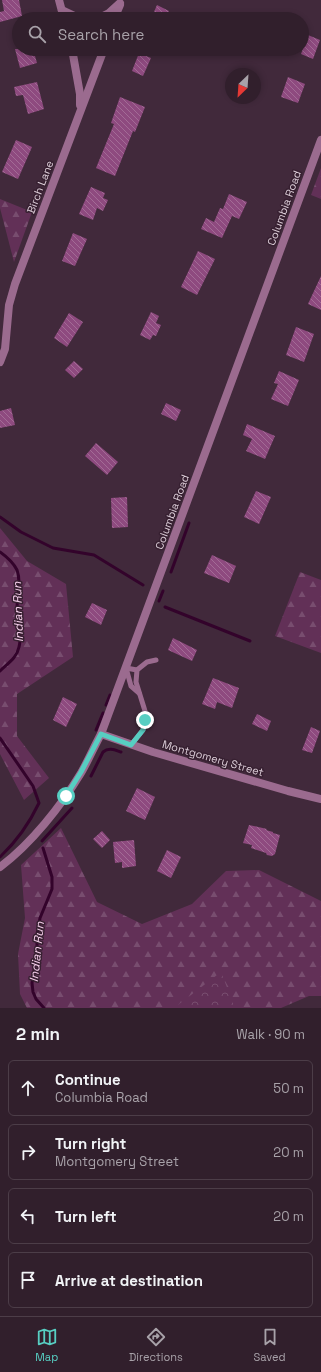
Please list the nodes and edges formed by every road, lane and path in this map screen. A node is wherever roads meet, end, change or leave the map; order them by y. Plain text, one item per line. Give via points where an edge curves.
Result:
1 (60, 0) edge
2 (121, 1) edge
3 (62, 10) joint
4 (66, 12) edge
5 (111, 12) edge
6 (117, 12) edge
7 (73, 56) edge
8 (101, 56) edge
9 (80, 111) junction
10 (321, 140) edge
11 (0, 362) edge
12 (156, 660) dead end
13 (126, 668) junction
14 (138, 670) junction
15 (139, 693) junction
16 (101, 734) junction
17 (131, 745) junction
18 (321, 799) edge
19 (0, 867) edge

1 - 3 street
2 - 5 street
2 - 6 street
3 - 4 street
7 - 9 street via 80,94
8 - 9 street, Birch Lane
9 - 11 street, Birch Lane via 15,284 8,310 5,349
10 - 13 street, Columbia Road
12 - 14 lane via 147,662
13 - 14 lane
13 - 15 lane via 131,686
13 - 16 street, Columbia Road
14 - 15 lane via 136,682
15 - 17 lane via 145,720 143,730
16 - 17 street, Montgomery Street
16 - 19 street, Columbia Road via 66,796 35,833
17 - 18 street, Montgomery Street

